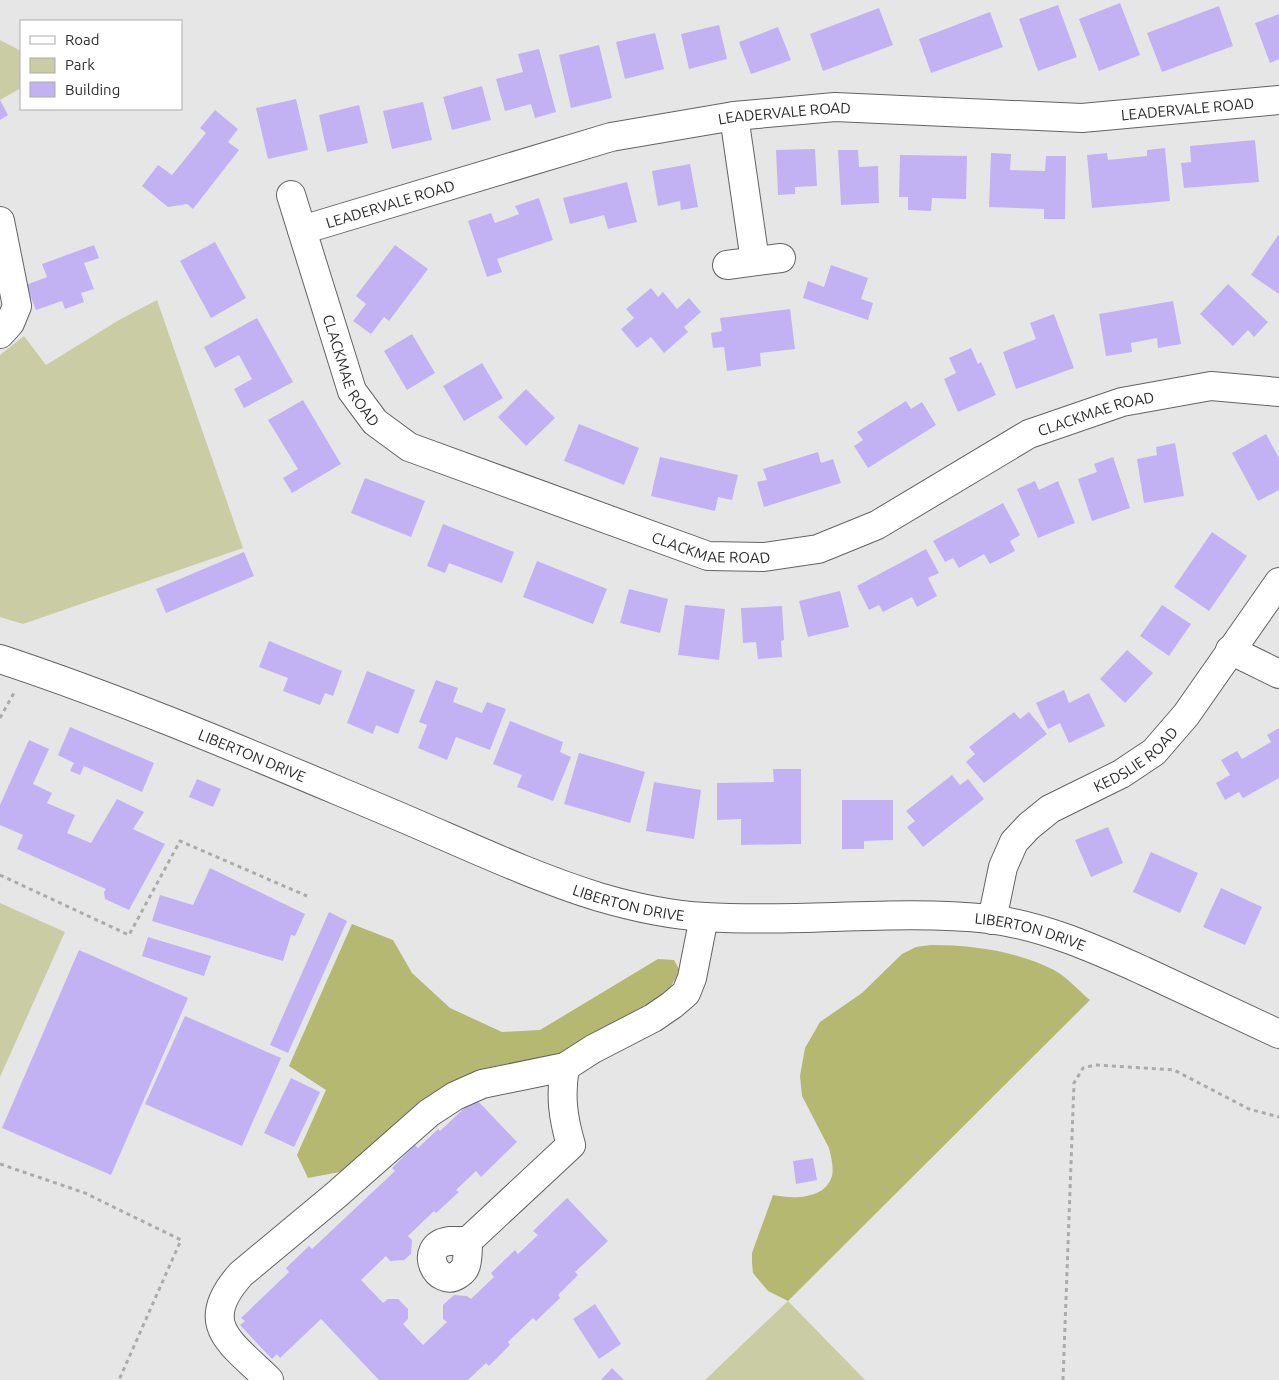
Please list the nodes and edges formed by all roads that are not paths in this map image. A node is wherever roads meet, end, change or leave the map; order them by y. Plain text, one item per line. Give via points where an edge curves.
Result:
1 (1279, 100) edge
2 (734, 116) junction
3 (291, 195) dead end
4 (0, 221) edge
5 (302, 230) junction
6 (727, 265) dead end
7 (0, 334) edge
8 (1279, 392) edge
9 (1279, 582) edge
10 (1230, 650) junction
11 (0, 659) edge
12 (1279, 674) edge
13 (704, 917) junction
14 (992, 920) junction
15 (1279, 1034) edge
16 (565, 1067) junction
17 (468, 1242) dead end
18 (269, 1380) edge

1 - 2 street, LEADERVALE ROAD via 1082,118 835,107
2 - 5 street, LEADERVALE ROAD via 611,137
2 - 6 street via 768,260
3 - 5 street, CLACKMAE ROAD
4 - 7 street via 17,306 10,323
5 - 8 street, CLACKMAE ROAD via 352,391 374,422 409,447 708,556 764,557 818,549 877,525 1029,434 1122,402 1211,386
9 - 10 street, KEDSLIE ROAD
10 - 12 street
10 - 14 street, KEDSLIE ROAD via 1186,715 1154,752 1121,774 1050,809 1014,842 1002,867
11 - 13 street, LIBERTON DRIVE via 118,701 568,886 626,904
13 - 14 street, LIBERTON DRIVE via 866,915
13 - 16 street via 686,993 653,1018 593,1048
14 - 15 street, LIBERTON DRIVE via 1088,945
16 - 17 street via 563,1109 571,1146
16 - 18 street via 482,1084 429,1112 241,1274 222,1302 218,1320 225,1337

